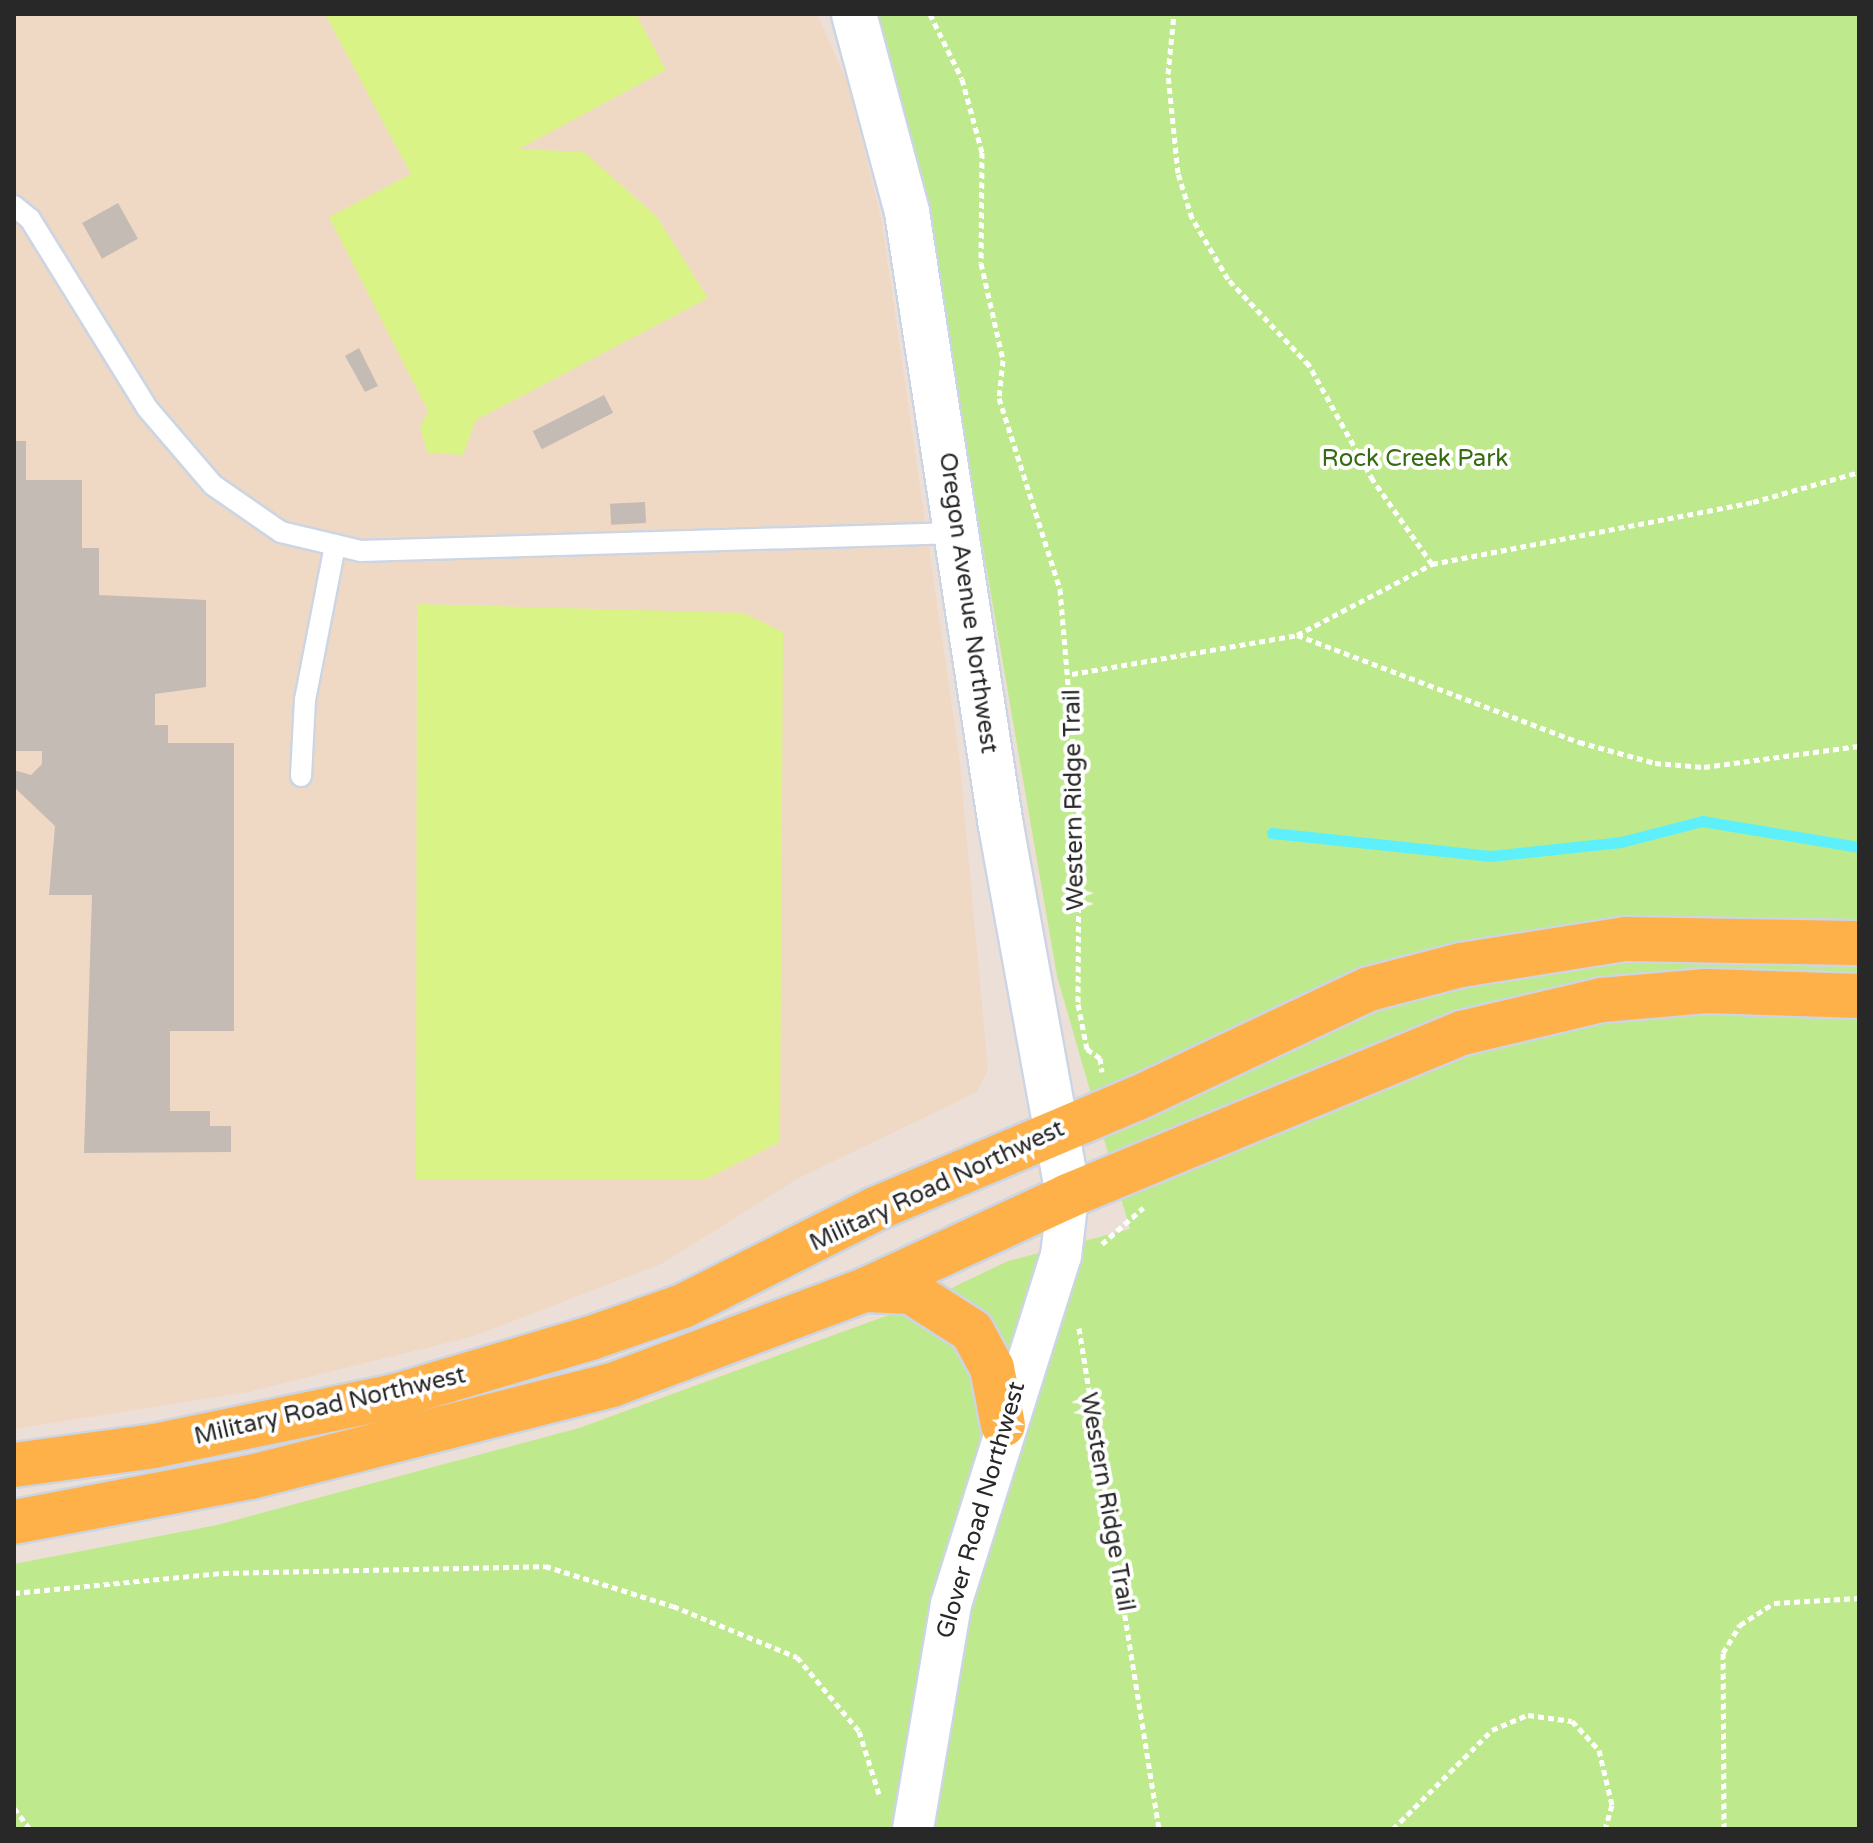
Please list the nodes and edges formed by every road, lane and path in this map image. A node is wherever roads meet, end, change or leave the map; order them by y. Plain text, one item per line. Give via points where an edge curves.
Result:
1 (854, 14) edge
2 (930, 14) edge
3 (1174, 14) edge
4 (14, 206) edge
5 (1859, 472) edge
6 (957, 533) junction
7 (335, 545) junction
8 (1432, 564) junction
9 (1297, 635) junction
10 (1072, 674) junction
11 (1859, 746) edge
12 (301, 776) dead end
13 (1859, 943) edge
14 (1859, 996) edge
15 (1100, 1067) dead end
16 (1057, 1130) junction
17 (1068, 1196) junction
18 (1143, 1205) dead end
19 (1094, 1255) dead end
20 (865, 1290) junction
21 (1077, 1312) dead end
22 (1003, 1425) junction
23 (14, 1465) edge
24 (14, 1522) edge
25 (14, 1593) edge
26 (1859, 1598) edge
27 (881, 1801) dead end
28 (14, 1808) edge
29 (30, 1829) edge
30 (913, 1829) edge
31 (1159, 1829) edge
32 (1393, 1829) edge
33 (1605, 1829) edge
34 (1724, 1829) edge

1 - 6 street, Oregon Avenue Northwest via 900,173
2 - 10 path via 962,79 982,152 981,263 1003,360 999,398 1051,542
3 - 8 path via 1168,74 1178,173 1192,218 1228,279 1309,365 1373,480
4 - 7 lane via 30,219 147,408 213,485 281,532
5 - 8 path, Western Ridge Trail via 1753,502
6 - 7 lane via 361,551
6 - 16 street, Oregon Avenue Northwest
7 - 12 lane via 305,700
8 - 9 path, Western Ridge Trail
9 - 10 path, Western Ridge Trail
9 - 11 path via 1579,742 1655,763 1704,767
10 - 15 path, Western Ridge Trail via 1078,1004 1087,1049 1100,1058
13 - 16 main road, Military Road Northwest via 1626,939 1461,965 1369,989
14 - 17 main road, Military Road Northwest via 1707,991 1602,1000 1462,1033
16 - 17 street, Oregon Avenue Northwest
16 - 23 main road, Military Road Northwest via 875,1209 683,1306 591,1338 395,1396 154,1446
17 - 20 main road, Military Road Northwest
17 - 22 street, Glover Road Northwest via 1061,1256
18 - 19 path via 1144,1214
20 - 22 main road via 911,1292 972,1331 992,1368
20 - 24 main road, Military Road Northwest via 530,1409 251,1477
21 - 31 path, Western Ridge Trail
22 - 30 street, Glover Road Northwest via 951,1604
25 - 27 path via 223,1573 545,1566 673,1606 797,1657 859,1731
26 - 34 path via 1774,1603 1740,1625 1723,1653
28 - 29 path
32 - 33 path via 1492,1730 1528,1715 1572,1721 1599,1750 1612,1805

